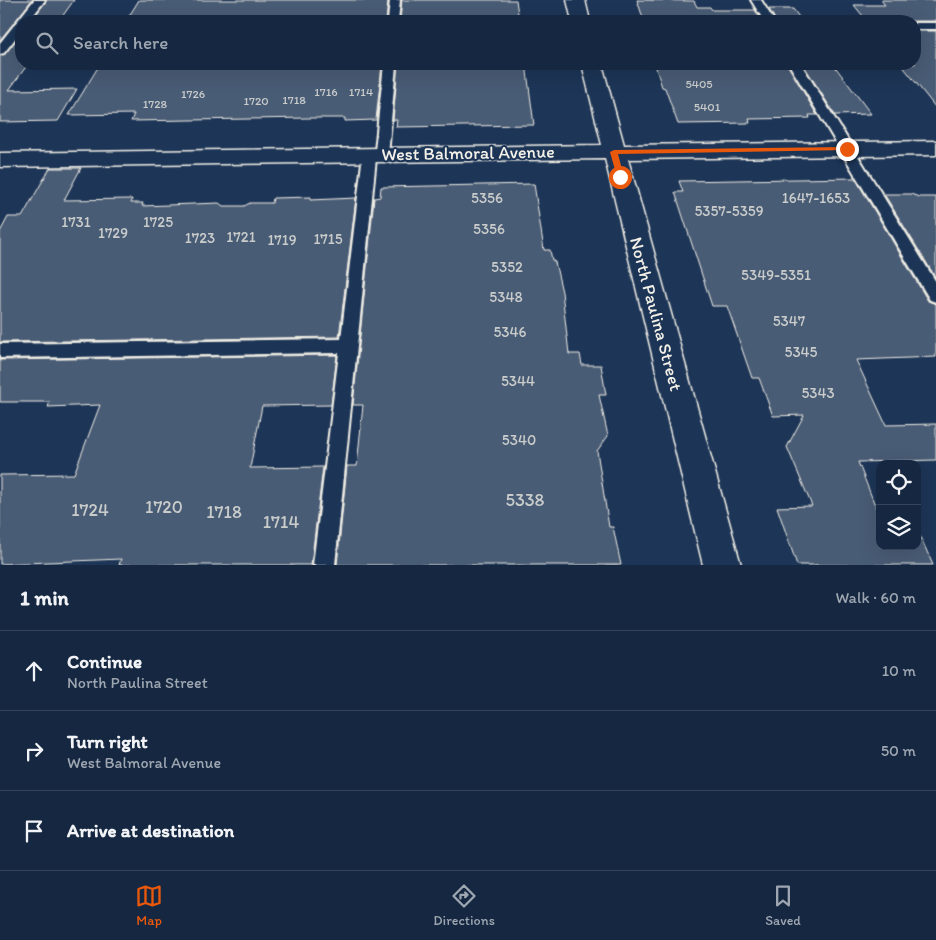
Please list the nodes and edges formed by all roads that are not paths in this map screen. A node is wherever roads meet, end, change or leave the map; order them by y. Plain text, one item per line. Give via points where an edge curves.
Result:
1 (40, 0) edge
2 (395, 0) edge
3 (576, 0) edge
4 (756, 0) edge
5 (28, 15) edge
6 (394, 15) edge
7 (580, 15) edge
8 (765, 15) edge
9 (921, 26) edge
10 (936, 26) edge
11 (15, 38) edge
12 (0, 52) edge
13 (389, 70) edge
14 (594, 70) edge
15 (799, 70) edge
16 (936, 148) edge
17 (847, 149) junction
18 (614, 152) junction
19 (375, 155) junction
20 (0, 160) edge
21 (936, 296) edge
22 (348, 346) junction
23 (0, 351) edge
24 (324, 565) edge
25 (722, 565) edge

1 - 5 lane
2 - 6 lane
3 - 7 street
4 - 8 lane
9 - 10 lane
11 - 12 lane
13 - 19 lane
14 - 18 street, North Paulina Street
15 - 17 lane
16 - 17 street, West Balmoral Avenue
17 - 18 street, West Balmoral Avenue
17 - 21 lane
18 - 19 street, West Balmoral Avenue
18 - 25 street, North Paulina Street
19 - 20 street, West Balmoral Avenue
19 - 22 lane
22 - 23 lane
22 - 24 lane

